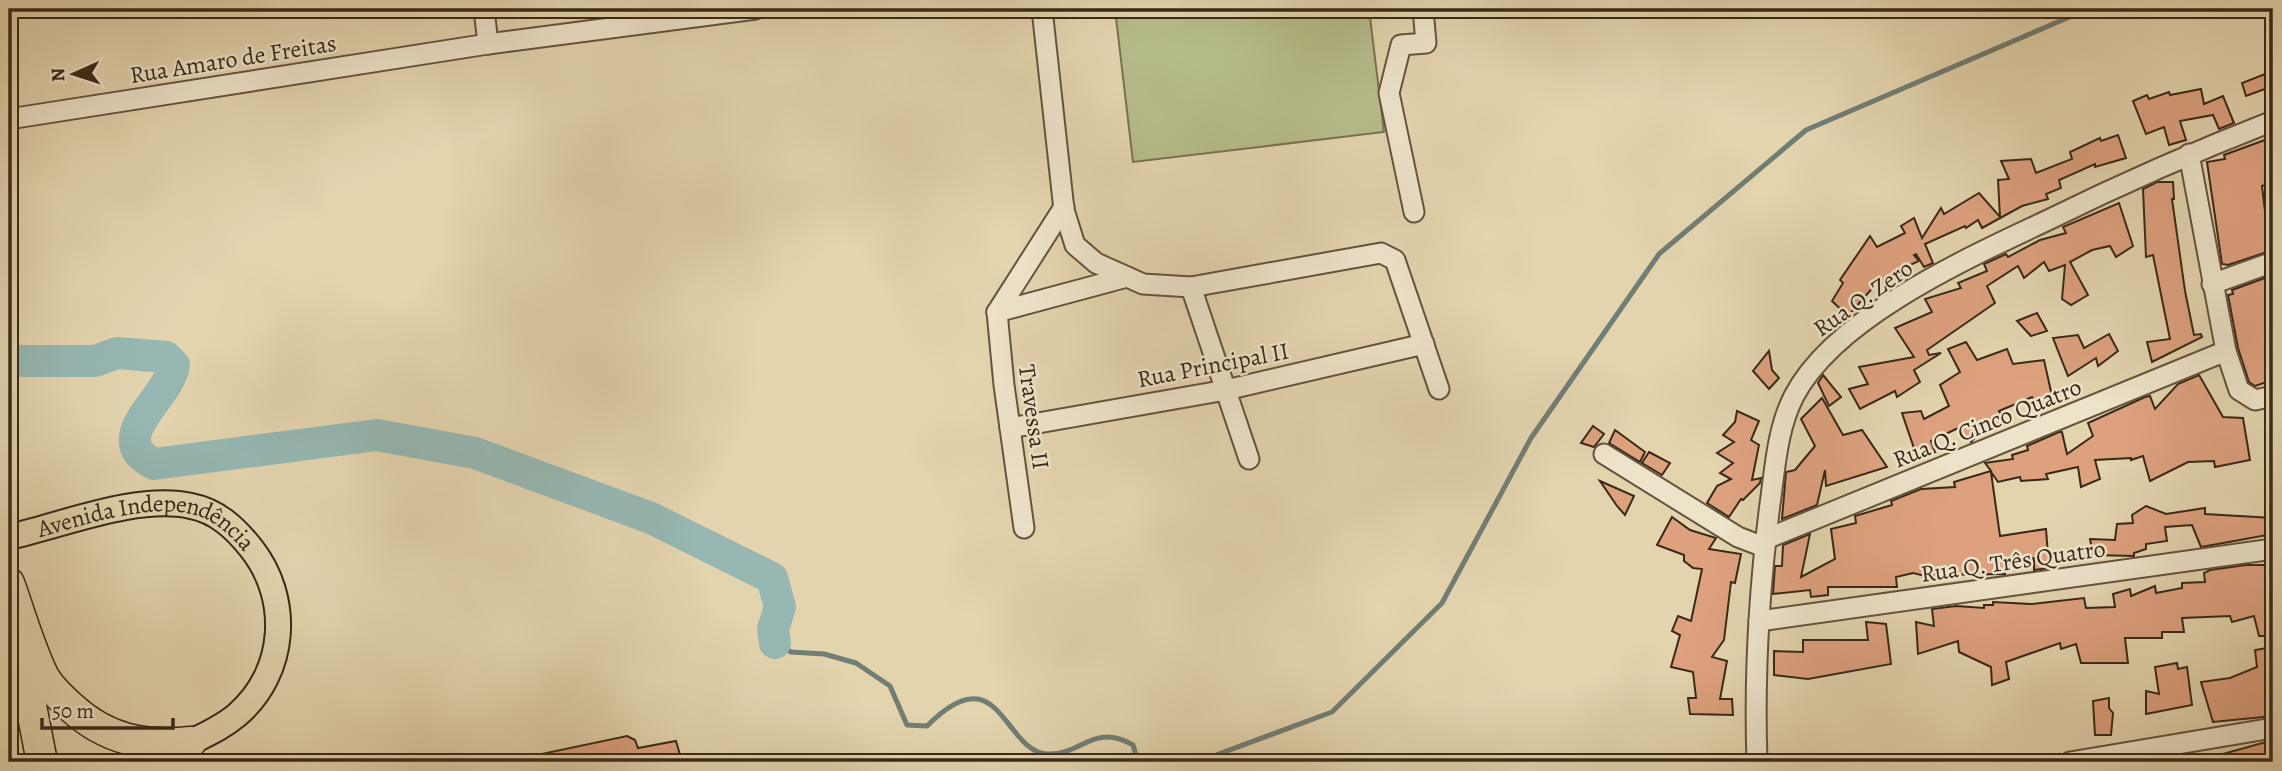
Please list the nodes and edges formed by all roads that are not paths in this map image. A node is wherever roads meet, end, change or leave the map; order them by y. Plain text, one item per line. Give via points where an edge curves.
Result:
1 (484, 9) edge
2 (757, 9) edge
3 (1042, 9) edge
4 (1423, 9) edge
5 (488, 44) junction
6 (9, 119) edge
7 (2273, 121) edge
8 (2189, 153) junction
9 (1064, 207) junction
10 (1414, 212) dead end
11 (2273, 262) edge
12 (1128, 277) junction
13 (2212, 284) junction
14 (1191, 287) junction
15 (997, 312) junction
16 (1424, 344) junction
17 (2226, 351) junction
18 (1439, 389) dead end
19 (1226, 390) junction
20 (2273, 396) edge
21 (1010, 428) junction
22 (1604, 454) dead end
23 (1249, 459) dead end
24 (1024, 528) dead end
25 (9, 537) edge
26 (1765, 543) junction
27 (2273, 549) edge
28 (9, 584) edge
29 (1759, 621) junction
30 (2273, 728) edge
31 (191, 742) junction
32 (42, 762) edge
33 (166, 762) edge
34 (1757, 762) edge
35 (2070, 762) edge

1 - 5 street
2 - 5 street, Rua Amaro de Freitas
3 - 9 street
4 - 10 street via 1426,43 1401,45 1389,93
5 - 6 street, Rua Amaro de Freitas
7 - 8 street, Rua Q. Zero
8 - 13 street
8 - 26 street, Rua Q. Zero via 1959,263 1860,325 1822,356 1793,397 1786,418
9 - 12 street via 1075,245 1096,263
9 - 15 street
11 - 13 street
12 - 14 street via 1143,284
12 - 15 street
13 - 17 street
14 - 16 street via 1381,253 1395,260
14 - 19 street
15 - 21 street, Travessa II
16 - 18 street
16 - 19 street, Rua Principal II
17 - 20 street via 2239,390 2255,400
17 - 26 street, Rua Q. Cinco Quatro
19 - 21 street, Rua Principal II
19 - 23 street
21 - 24 street, Travessa II
22 - 26 street via 1727,531
25 - 31 main road, Avenida Independência via 90,516 175,503 209,511 242,537 264,565 274,591 279,617 275,653 250,701 224,725
26 - 29 street, Rua Q. Zero
27 - 29 street, Rua Q. Três Quatro
28 - 31 highway via 44,677 74,710 120,738 155,744
28 - 32 highway
29 - 34 street, Rua Q. Zero
30 - 35 street
31 - 33 highway

